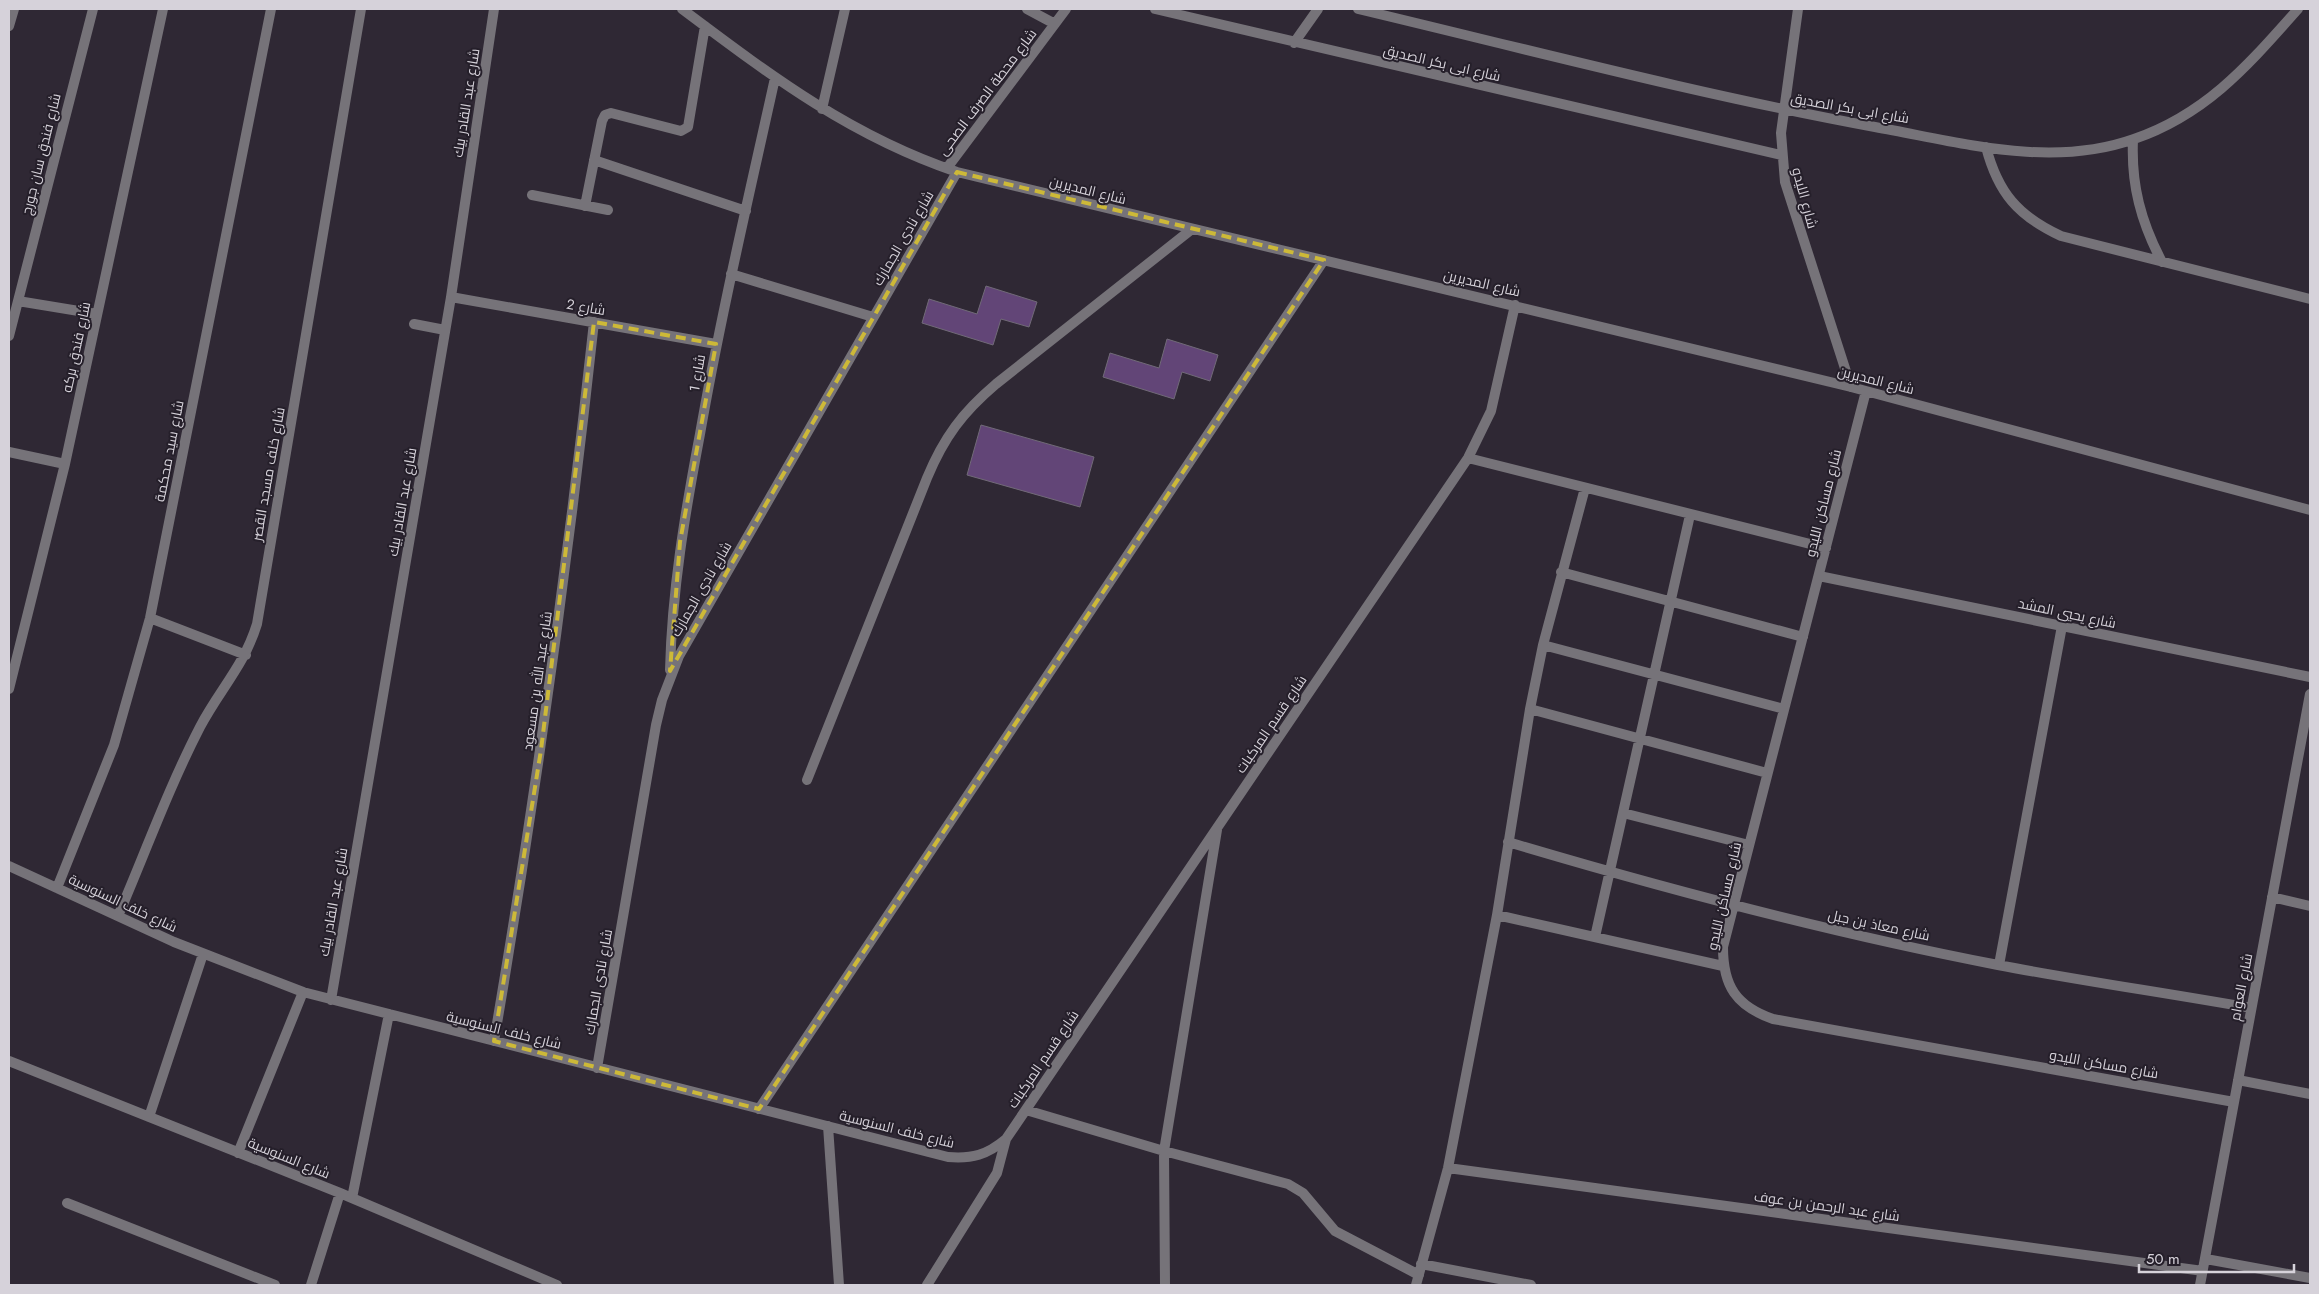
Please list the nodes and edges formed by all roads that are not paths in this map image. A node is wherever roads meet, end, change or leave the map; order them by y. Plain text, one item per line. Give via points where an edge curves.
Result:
1 (14, 9) edge
2 (93, 9) edge
3 (163, 9) edge
4 (271, 9) edge
5 (361, 9) edge
6 (494, 9) edge
7 (682, 9) edge
8 (845, 9) edge
9 (1027, 9) edge
10 (1066, 9) edge
11 (1155, 9) edge
12 (1318, 9) edge
13 (1358, 9) edge
14 (1798, 9) edge
15 (2298, 9) edge
16 (1055, 24) junction
17 (9, 26) edge
18 (705, 26) junction
19 (1294, 43) junction
20 (775, 78) junction
21 (822, 109) junction
22 (1783, 110) junction
23 (2133, 140) junction
24 (1986, 147) junction
25 (1781, 155) junction
26 (594, 160) junction
27 (952, 170) junction
28 (532, 195) dead end
29 (585, 206) junction
30 (608, 210) dead end
31 (746, 211) junction
32 (1192, 229) junction
33 (1324, 260) junction
34 (2162, 262) junction
35 (731, 274) junction
36 (450, 297) junction
37 (2310, 299) edge
38 (18, 301) junction
39 (1515, 305) junction
40 (97, 314) junction
41 (873, 317) junction
42 (594, 322) junction
43 (414, 324) dead end
44 (445, 330) junction
45 (9, 336) edge
46 (716, 344) junction
47 (1852, 387) junction
48 (1866, 391) junction
49 (9, 452) edge
50 (1468, 458) junction
51 (65, 464) junction
52 (1585, 488) junction
53 (2310, 510) edge
54 (1690, 515) junction
55 (1826, 548) junction
56 (1561, 572) junction
57 (1819, 576) junction
58 (1671, 601) junction
59 (150, 618) junction
60 (2062, 626) junction
61 (1803, 638) junction
62 (1544, 645) junction
63 (246, 655) junction
64 (1654, 675) junction
65 (670, 676) junction
66 (2310, 677) edge
67 (9, 689) edge
68 (2310, 694) edge
69 (1530, 709) junction
70 (1784, 709) junction
71 (1640, 738) junction
72 (1768, 773) junction
73 (807, 780) dead end
74 (1623, 813) junction
75 (1218, 827) junction
76 (1508, 842) junction
77 (1749, 845) junction
78 (9, 866) edge
79 (1610, 872) junction
80 (57, 888) junction
81 (2272, 897) junction
82 (1734, 905) junction
83 (2310, 906) edge
84 (1497, 915) junction
85 (118, 916) junction
86 (1595, 937) junction
87 (203, 954) junction
88 (1999, 965) junction
89 (1723, 966) junction
90 (303, 992) junction
91 (330, 1000) junction
92 (2251, 1008) junction
93 (389, 1014) junction
94 (494, 1041) junction
95 (9, 1062) edge
96 (597, 1068) junction
97 (2238, 1080) junction
98 (2310, 1094) edge
99 (2234, 1102) junction
100 (759, 1109) junction
101 (1026, 1110) junction
102 (150, 1118) junction
103 (828, 1126) junction
104 (1006, 1139) junction
105 (1164, 1151) junction
106 (238, 1153) junction
107 (1448, 1168) junction
108 (340, 1193) junction
109 (352, 1198) junction
110 (67, 1203) dead end
111 (2206, 1259) junction
112 (1421, 1264) junction
113 (2203, 1271) junction
114 (2310, 1278) edge
115 (1417, 1280) edge
116 (274, 1285) edge
117 (311, 1285) edge
118 (557, 1285) edge
119 (840, 1285) edge
120 (927, 1285) edge
121 (1165, 1285) edge
122 (1530, 1285) edge
123 (2200, 1285) edge

1 - 17 street
2 - 38 street, شارع فندق سان جورج
3 - 40 street, شارع فندق بركه
4 - 59 street, شارع سيد محكمة
5 - 63 street, شارع خلف مسجد القصر via 259,614
6 - 36 street, شارع عبد القادر بيك
7 - 18 street, شارع المديرين
8 - 21 street
9 - 16 street
10 - 16 street, شارع محطة الصرف الصحى
11 - 19 street, شارع ابى بكر الصديق
12 - 19 street
13 - 22 street, شارع ابى بكر الصديق
14 - 22 street, شارع الليدو
15 - 23 street, شارع ابى بكر الصديق via 2231,82 2201,106
16 - 27 street, شارع محطة الصرف الصحى
18 - 20 street, شارع المديرين
18 - 26 street via 688,127 677,130 608,113 602,121
19 - 25 street, شارع ابى بكر الصديق
20 - 21 street, شارع المديرين
20 - 31 street, شارع 1
21 - 27 street, شارع المديرين via 868,135
22 - 24 street, شارع ابى بكر الصديق
22 - 25 street, شارع الليدو
23 - 24 street, شارع ابى بكر الصديق via 2074,152 2035,154
23 - 34 street via 2138,203
24 - 34 street via 1992,170 2004,192 2039,226 2061,236
25 - 47 street, شارع الليدو via 1792,208
26 - 29 street
26 - 31 street
27 - 32 street, شارع المديرين
27 - 41 street, شارع نادى الجمارك
28 - 29 street
29 - 30 street
31 - 35 street, شارع 1
32 - 33 street, شارع المديرين
32 - 73 street via 996,384 954,425 931,468
33 - 39 street, شارع المديرين
33 - 100 street
34 - 37 street
35 - 41 street
35 - 46 street, شارع 1
36 - 42 street, شارع 2
36 - 44 street, شارع عبد القادر بيك
38 - 40 street
38 - 45 street, شارع فندق سان جورج
39 - 47 street, شارع المديرين
39 - 50 street, شارع قسم المركبات via 1491,411
40 - 51 street, شارع فندق بركه
41 - 65 street, شارع نادى الجمارك
42 - 46 street, شارع 2
42 - 94 street, شارع عبد الله بن مسعود via 542,750
43 - 44 street
44 - 91 street, شارع عبد القادر بيك
46 - 65 street, شارع 1 via 680,542 671,622
47 - 48 street, شارع المديرين
48 - 53 street, شارع المديرين
48 - 55 street, شارع مساكن الليدو
49 - 51 street
50 - 52 street
50 - 75 street, شارع قسم المركبات
51 - 67 street, شارع فندق بركه
52 - 54 street
52 - 56 street
54 - 55 street
54 - 58 street
55 - 57 street, شارع مساكن الليدو
56 - 58 street
56 - 62 street
57 - 60 street, شارع يحيي المشد
57 - 61 street, شارع مساكن الليدو
58 - 61 street
58 - 64 street
59 - 63 street
59 - 80 street, شارع سيد محكمة via 114,745
60 - 66 street, شارع يحيي المشد
60 - 88 street
61 - 70 street, شارع مساكن الليدو
62 - 64 street
62 - 69 street
63 - 85 street, شارع خلف مسجد القصر via 193,742
64 - 70 street
64 - 71 street
65 - 96 street, شارع نادى الجمارك via 656,725
68 - 81 street, شارع العوام
69 - 71 street
69 - 76 street
70 - 72 street, شارع مساكن الليدو
71 - 72 street
71 - 74 street
72 - 77 street, شارع مساكن الليدو
74 - 77 street
74 - 79 street
75 - 101 street, شارع قسم المركبات
75 - 105 street
76 - 79 street, شارع معاذ بن جبل
76 - 84 street
77 - 82 street, شارع مساكن الليدو
78 - 80 street, شارع خلف السنوسية
79 - 82 street, شارع معاذ بن جبل
79 - 86 street
80 - 85 street, شارع خلف السنوسية
81 - 83 street
81 - 92 street, شارع العوام
82 - 88 street, شارع معاذ بن جبل
82 - 89 street, شارع مساكن الليدو via 1723,947
84 - 86 street
84 - 107 street
85 - 87 street, شارع خلف السنوسية
86 - 89 street
87 - 90 street, شارع خلف السنوسية
87 - 102 street
88 - 92 street, شارع معاذ بن جبل
89 - 99 street, شارع مساكن الليدو via 1727,981 1740,1000 1758,1014 1773,1019
90 - 91 street, شارع خلف السنوسية
90 - 106 street
91 - 93 street, شارع خلف السنوسية
92 - 97 street, شارع العوام
93 - 94 street, شارع خلف السنوسية
93 - 109 street
94 - 96 street, شارع خلف السنوسية
95 - 102 street, شارع السنوسية
96 - 100 street, شارع خلف السنوسية
97 - 98 street
97 - 99 street, شارع العوام
99 - 111 street, شارع العوام
100 - 103 street, شارع خلف السنوسية
101 - 104 street, شارع قسم المركبات
101 - 105 street
102 - 106 street, شارع السنوسية
103 - 104 street, شارع خلف السنوسية via 948,1157 979,1156 994,1150
103 - 119 street
104 - 120 street via 997,1173
105 - 115 street via 1288,1184 1303,1193 1335,1231
105 - 121 street
106 - 108 street, شارع السنوسية
107 - 112 street
107 - 113 street, شارع عبد الرحمن بن عوف
108 - 109 street, شارع السنوسية
108 - 117 street
109 - 118 street, شارع السنوسية
110 - 116 street
111 - 113 street, شارع العوام
111 - 114 street
112 - 115 street
112 - 122 street
113 - 123 street, شارع العوام

